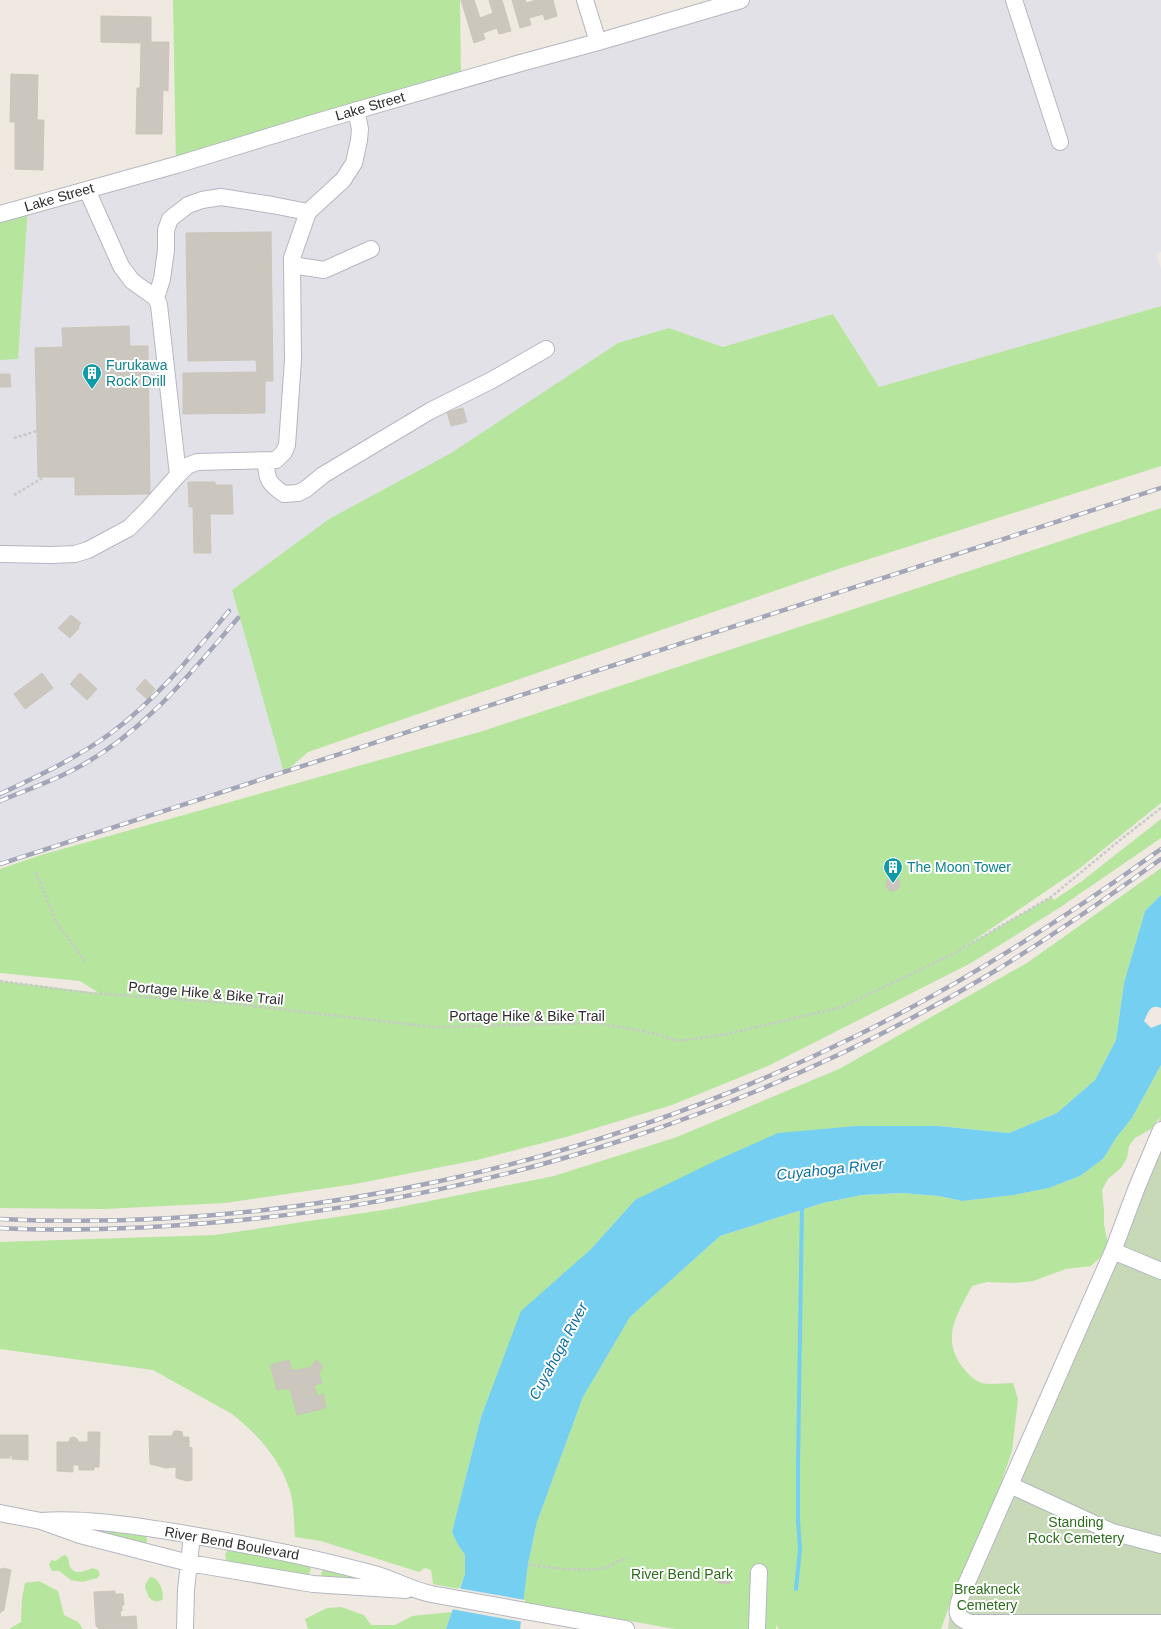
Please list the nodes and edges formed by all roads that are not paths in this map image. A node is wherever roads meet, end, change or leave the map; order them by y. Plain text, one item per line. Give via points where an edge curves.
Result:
1 (585, 0) edge
2 (741, 0) edge
3 (1014, 0) edge
4 (598, 42) junction
5 (356, 110) junction
6 (1060, 142) dead end
7 (87, 190) junction
8 (308, 212) junction
9 (0, 214) edge
10 (371, 249) dead end
11 (292, 265) junction
12 (156, 298) junction
13 (546, 349) dead end
14 (266, 460) junction
15 (178, 475) junction
16 (0, 554) edge
17 (1161, 1130) edge
18 (1113, 1251) junction
19 (1161, 1270) edge
20 (1010, 1485) junction
21 (0, 1513) edge
22 (42, 1521) junction
23 (192, 1535) junction
24 (1161, 1545) edge
25 (317, 1559) junction
26 (190, 1563) junction
27 (759, 1572) dead end
28 (313, 1584) junction
29 (424, 1592) junction
30 (1161, 1623) edge
31 (185, 1629) edge
32 (626, 1629) edge
33 (757, 1629) edge

1 - 4 street
2 - 4 street, Lake Street
3 - 6 street
4 - 5 street, Lake Street
5 - 7 street, Lake Street
5 - 8 street via 360,129 354,163 343,180
7 - 9 street, Lake Street
7 - 12 street via 121,266 132,281
8 - 11 street via 294,250
8 - 12 street via 221,197 188,205 170,219 166,230 162,279
10 - 11 street via 324,270
11 - 14 street via 293,360 287,445 276,460
12 - 15 street via 159,305
13 - 14 street via 430,411 323,475 298,493 284,494 271,485 266,472
14 - 15 street via 197,462 187,466
15 - 16 street via 128,528 88,550 74,554
17 - 18 street
18 - 19 street
18 - 20 street
20 - 24 street via 1112,1532
20 - 30 street via 961,1596 957,1612 960,1617 971,1623
21 - 22 street, River Bend Boulevard
22 - 23 street, River Bend Boulevard via 82,1521 145,1527
22 - 26 street, River Bend Boulevard via 80,1536
23 - 25 street, River Bend Boulevard
23 - 26 street
25 - 28 street
25 - 29 street, River Bend Boulevard via 377,1575
26 - 28 street, River Bend Boulevard
26 - 31 street
27 - 33 street
28 - 29 street, River Bend Boulevard
29 - 32 street, River Bend Boulevard

